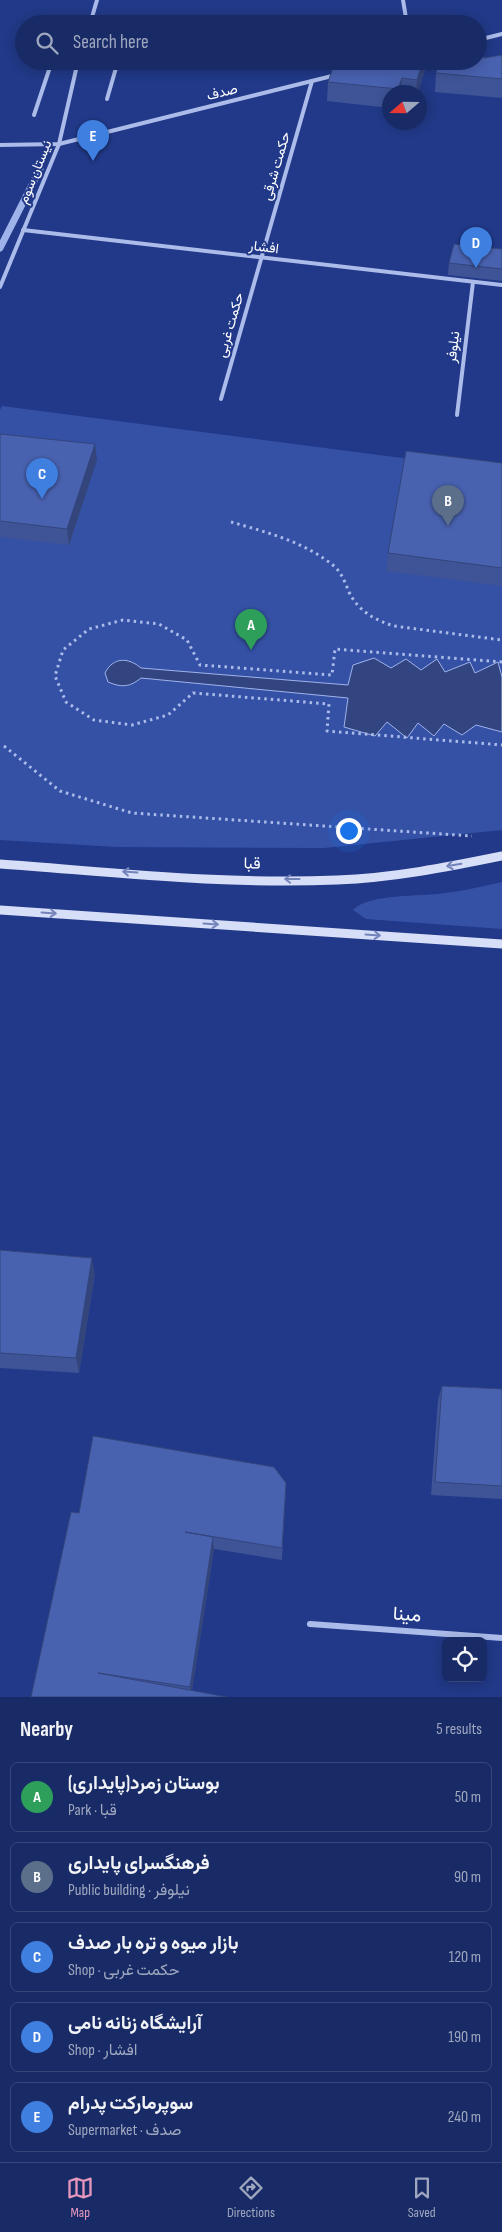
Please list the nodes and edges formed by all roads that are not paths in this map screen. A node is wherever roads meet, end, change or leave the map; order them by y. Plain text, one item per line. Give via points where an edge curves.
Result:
1 (97, 0) edge
2 (403, 0) edge
3 (93, 15) edge
4 (406, 15) edge
5 (502, 34) edge
6 (487, 38) edge
7 (49, 70) edge
8 (76, 70) edge
9 (115, 70) edge
10 (338, 74) edge
11 (312, 81) junction
12 (107, 99) dead end
13 (34, 116) dead end
14 (0, 144) edge
15 (59, 144) junction
16 (23, 230) junction
17 (261, 258) junction
18 (473, 282) junction
19 (502, 286) edge
20 (0, 287) edge
21 (221, 399) dead end
22 (456, 415) dead end
23 (502, 856) edge
24 (0, 864) edge
25 (0, 910) edge
26 (502, 944) edge
27 (310, 1624) dead end
28 (502, 1638) edge

1 - 3 street
2 - 4 street
5 - 6 street
7 - 13 street
8 - 15 street, نیستان سوم
9 - 12 street
10 - 11 street, صدف
11 - 15 street, صدف
11 - 17 street, حکمت شرقی
14 - 15 street, صدف
15 - 16 street, نیستان سوم
16 - 17 street, افشار
16 - 20 street, نیستان سوم
17 - 18 street, افشار
17 - 21 street, حکمت غربی
18 - 19 street, افشار
18 - 22 street, نیلوفر
23 -> 24 street, قبا via 431,869 338,880 242,879
25 -> 26 street
27 - 28 street, مینا

